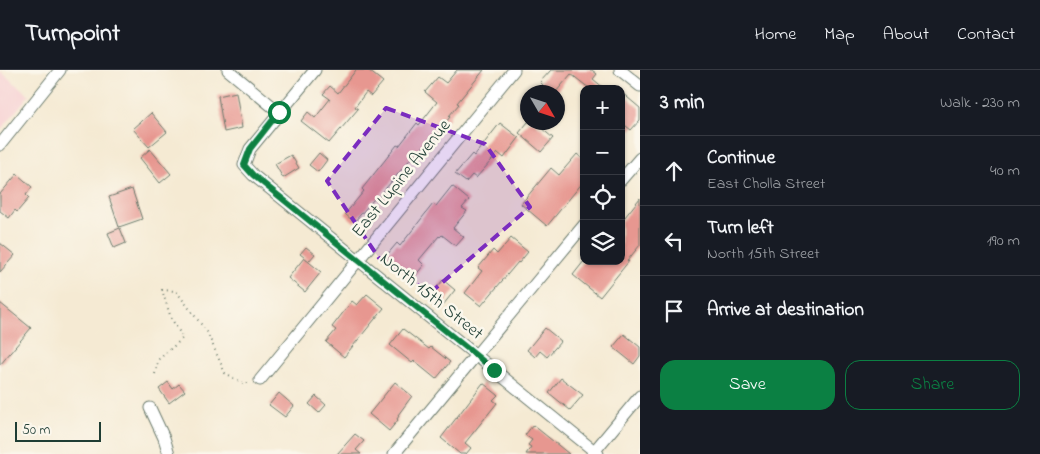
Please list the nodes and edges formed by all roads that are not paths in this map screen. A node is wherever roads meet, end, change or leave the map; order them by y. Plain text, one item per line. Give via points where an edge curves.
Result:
1 (60, 70) edge
2 (228, 70) edge
3 (315, 70) edge
4 (514, 70) edge
5 (620, 70) edge
6 (640, 86) edge
7 (279, 112) junction
8 (0, 145) edge
9 (640, 158) edge
10 (625, 175) edge
11 (580, 230) edge
12 (358, 260) junction
13 (476, 355) junction
14 (260, 380) road end
15 (640, 396) edge
16 (150, 408) dead end
17 (594, 453) edge
18 (169, 454) edge
19 (394, 454) edge

1 - 8 street
2 - 7 street
3 - 7 street
4 - 12 street, East Lupine Avenue
5 - 6 street
7 - 12 street, North 15th Street via 250,149 244,165
9 - 10 street
11 - 13 street
12 - 13 street, North 15th Street
12 - 14 street, East Lupine Avenue
13 - 17 street, North 15th Street
13 - 19 street
15 - 17 street
16 - 18 street

